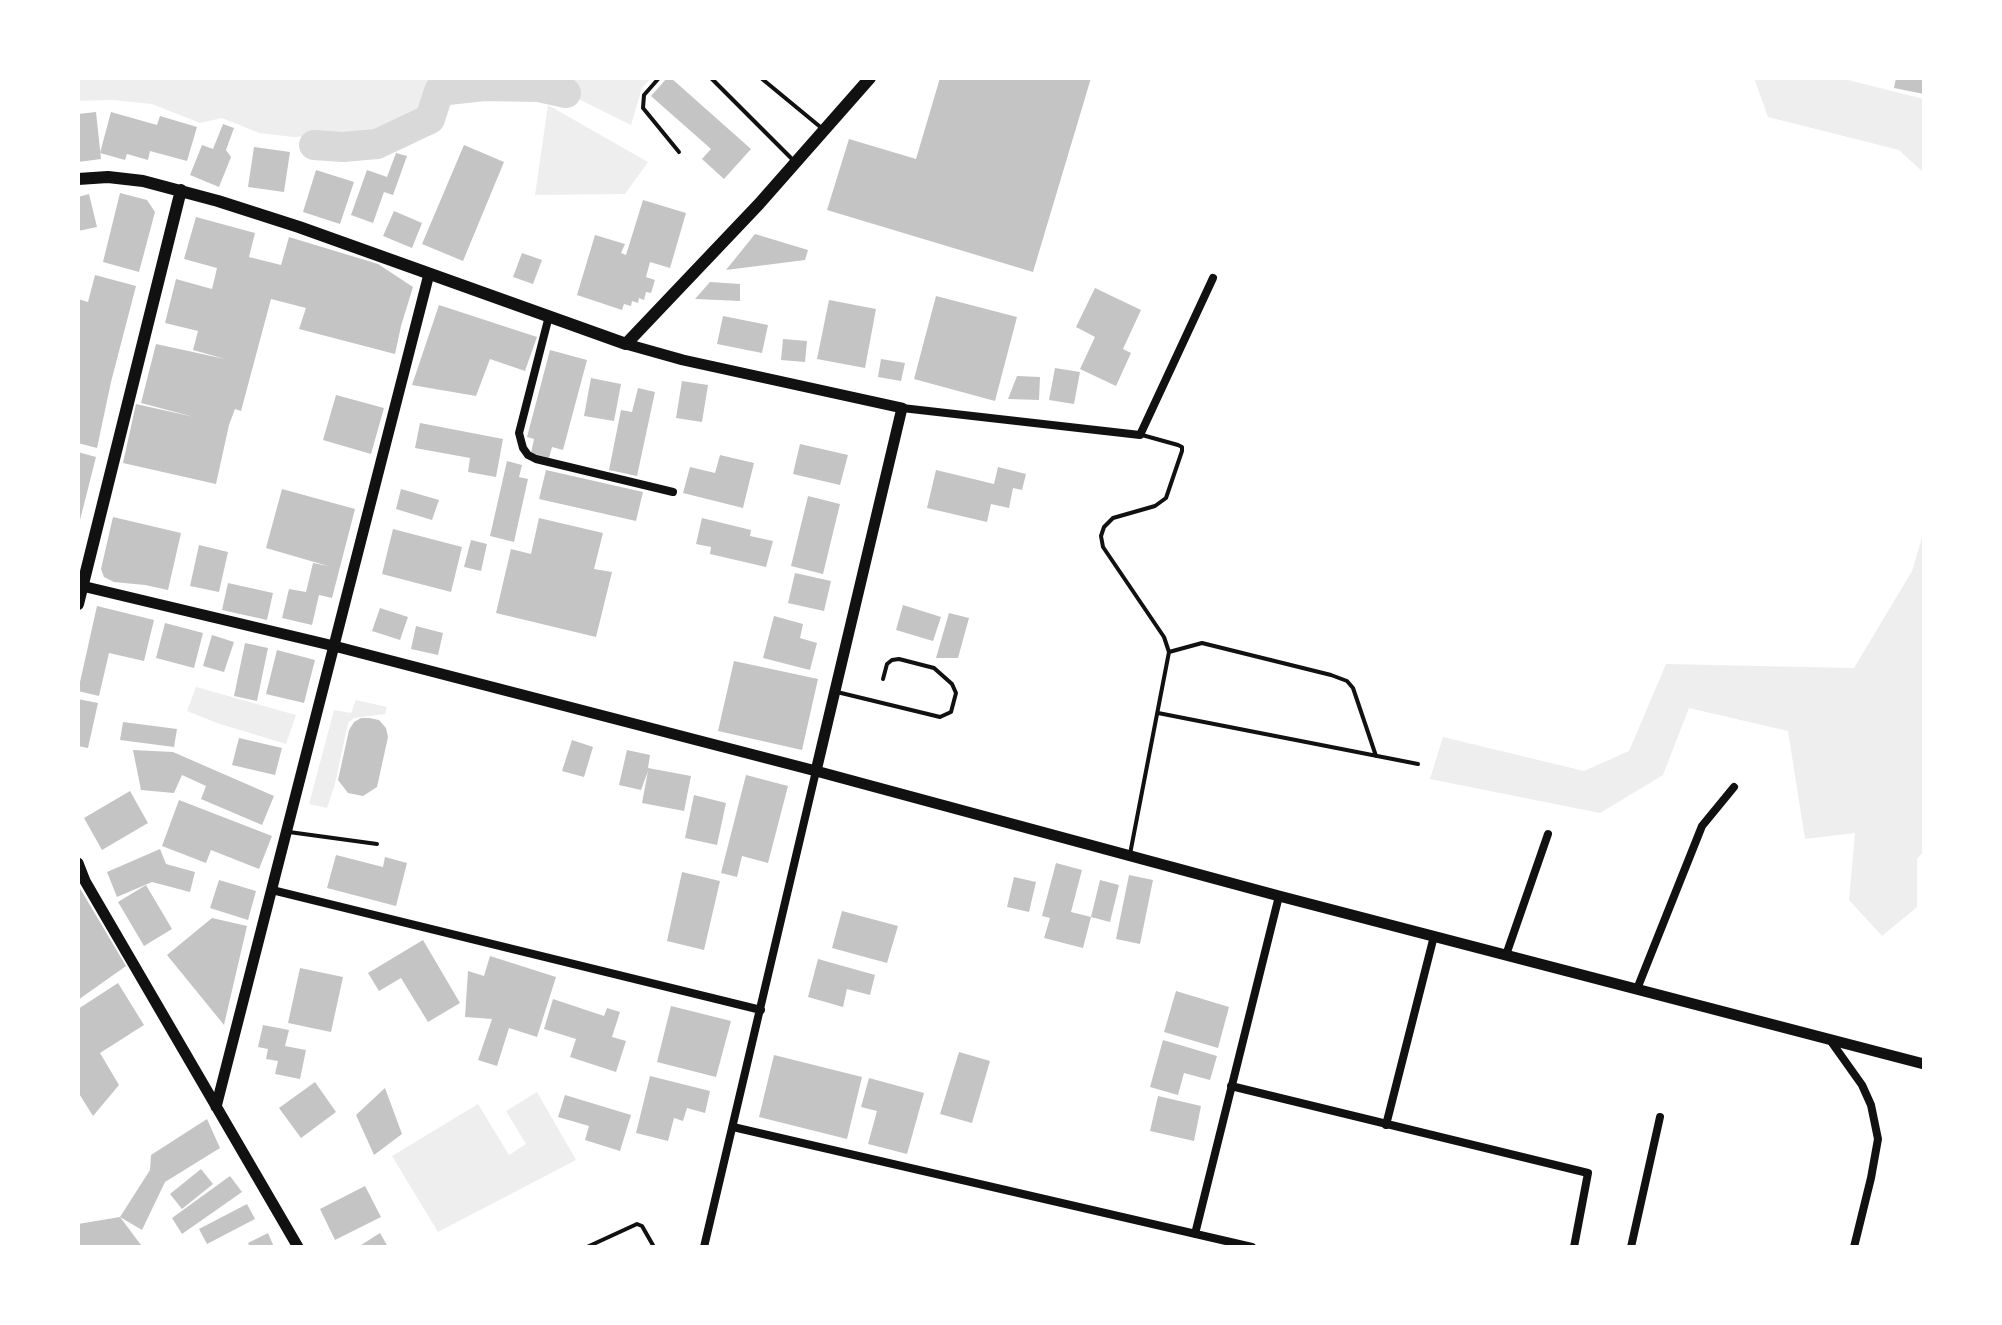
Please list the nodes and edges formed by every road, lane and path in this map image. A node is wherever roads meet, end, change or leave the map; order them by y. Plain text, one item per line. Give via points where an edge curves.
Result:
1 (659, 78) edge
2 (711, 78) edge
3 (761, 78) edge
4 (870, 78) edge
5 (824, 130) junction
6 (679, 152) dead end
7 (795, 162) junction
8 (78, 179) edge
9 (181, 190) junction
10 (429, 274) junction
11 (1213, 278) dead end
12 (549, 316) junction
13 (626, 344) junction
14 (902, 408) junction
15 (1140, 435) junction
16 (673, 492) dead end
17 (82, 586) junction
18 (78, 604) edge
19 (334, 646) junction
20 (1169, 652) junction
21 (883, 679) dead end
22 (835, 692) junction
23 (1158, 713) junction
24 (1376, 756) junction
25 (1418, 764) dead end
26 (816, 771) junction
27 (1734, 787) dead end
28 (287, 832) junction
29 (1548, 834) dead end
30 (377, 844) dead end
31 (1129, 856) junction
32 (78, 863) edge
33 (82, 878) edge
34 (272, 890) junction
35 (1279, 896) junction
36 (1434, 936) junction
37 (1506, 955) junction
38 (1637, 989) junction
39 (761, 1010) junction
40 (1829, 1039) junction
41 (1924, 1064) edge
42 (1231, 1086) junction
43 (216, 1107) junction
44 (1660, 1117) dead end
45 (1386, 1125) junction
46 (733, 1127) junction
47 (1195, 1234) junction
48 (1230, 1244) edge
49 (653, 1245) edge
50 (298, 1247) edge
51 (587, 1247) edge
52 (642, 1247) edge
53 (704, 1247) edge
54 (1252, 1247) edge
55 (1574, 1247) edge
56 (1631, 1247) edge
57 (1854, 1247) edge

1 - 6 lane via 644,95 643,108
2 - 7 lane
3 - 5 lane
4 - 5 main road
5 - 7 main road
7 - 13 main road
8 - 9 main road via 122,178
9 - 10 main road
9 - 17 main road
10 - 12 main road
10 - 19 street
11 - 15 street
12 - 13 main road
12 - 16 street via 519,433 523,448 536,459
13 - 14 street
14 - 15 street
14 - 22 street
15 - 20 lane via 1182,447 1170,489 1155,506 1113,518 1101,536
17 - 18 main road
17 - 19 street
19 - 26 street
19 - 28 street
20 - 23 lane
20 - 24 lane via 1202,643 1347,681
21 - 22 lane via 892,660 934,668 956,693 951,712 940,717
22 - 26 street
23 - 24 lane
23 - 31 lane
24 - 25 lane
26 - 31 street
26 - 39 street
27 - 38 street via 1697,836
28 - 30 lane
28 - 34 street
29 - 37 street
31 - 35 street
32 - 33 street
33 - 43 street
34 - 39 street
34 - 43 street
35 - 36 street
35 - 42 street
36 - 37 street
36 - 45 street
37 - 38 street
38 - 40 street
39 - 46 street
40 - 41 street
40 - 57 street via 1862,1085 1877,1130
42 - 45 street
42 - 47 street
43 - 50 street
44 - 56 street
45 - 55 street via 1588,1173
46 - 47 street
46 - 53 street
47 - 48 street
48 - 54 street
49 - 51 lane via 637,1224
49 - 52 lane

